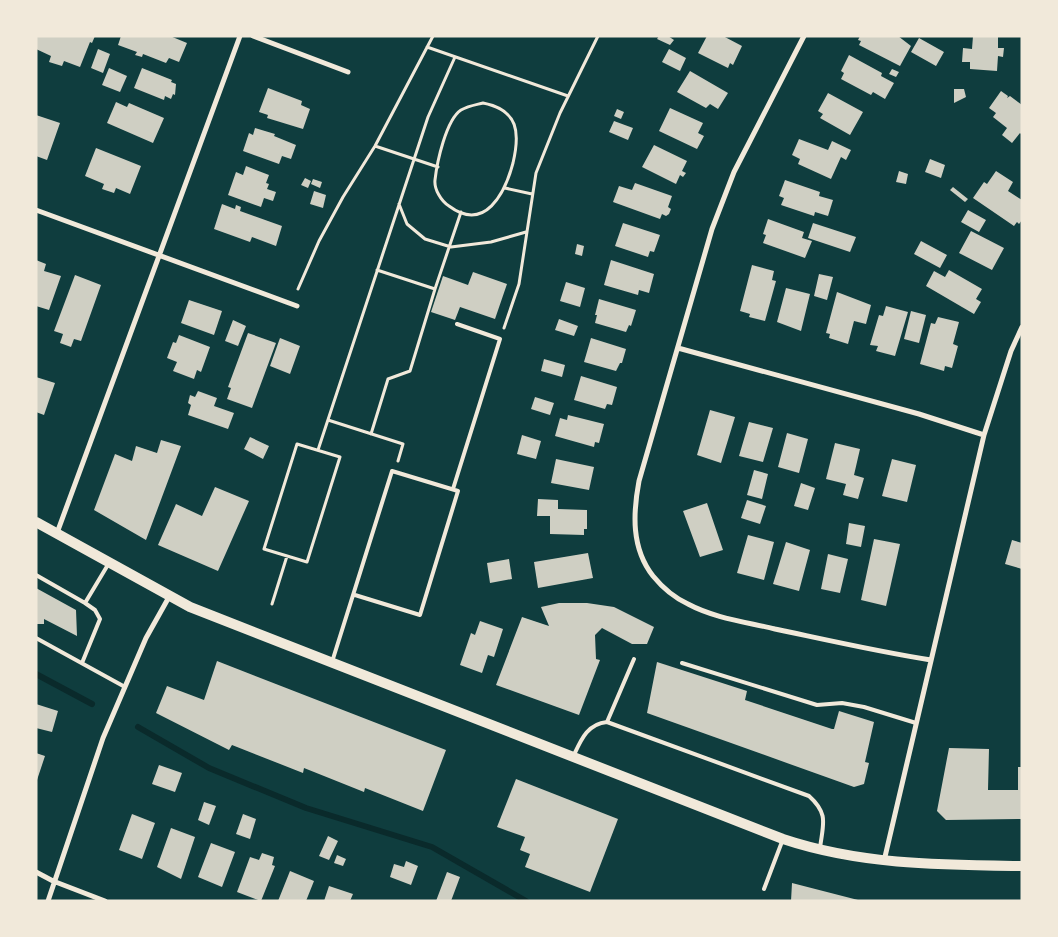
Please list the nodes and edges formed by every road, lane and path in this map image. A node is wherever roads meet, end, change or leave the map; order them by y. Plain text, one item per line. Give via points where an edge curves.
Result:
1 (240, 36) edge
2 (253, 36) edge
3 (433, 36) edge
4 (598, 36) edge
5 (804, 36) edge
6 (427, 47) junction
7 (455, 57) junction
8 (348, 72) dead end
9 (568, 96) junction
10 (375, 146) junction
11 (414, 159) junction
12 (438, 166) junction
13 (505, 188) junction
14 (532, 194) junction
15 (399, 204) junction
16 (36, 210) edge
17 (461, 212) junction
18 (526, 232) junction
19 (451, 248) junction
20 (160, 256) junction
21 (378, 270) junction
22 (298, 289) dead end
23 (435, 289) junction
24 (297, 306) dead end
25 (457, 324) dead end
26 (1022, 328) edge
27 (500, 339) junction
28 (678, 348) junction
29 (328, 420) junction
30 (371, 434) junction
31 (984, 435) junction
32 (318, 450) junction
33 (394, 472) junction
34 (453, 490) junction
35 (36, 522) edge
36 (56, 533) junction
37 (288, 556) junction
38 (109, 563) junction
39 (36, 575) edge
40 (355, 595) junction
41 (170, 598) junction
42 (85, 603) junction
43 (272, 604) dead end
44 (36, 638) edge
45 (634, 659) dead end
46 (931, 660) junction
47 (82, 663) junction
48 (682, 663) dead end
49 (331, 664) junction
50 (125, 687) junction
51 (607, 722) junction
52 (916, 722) junction
53 (572, 758) junction
54 (784, 840) junction
55 (820, 850) junction
56 (884, 861) junction
57 (1022, 866) edge
58 (36, 872) edge
59 (53, 881) junction
60 (764, 889) dead end
61 (48, 901) edge
62 (105, 901) edge

1 - 20 street
2 - 8 street
3 - 6 path
4 - 9 path
5 - 28 street via 734,172 712,229
6 - 7 path
6 - 10 path
7 - 9 path
7 - 11 path via 428,117
9 - 14 path via 536,173
10 - 11 path
10 - 22 path via 343,196
11 - 12 path
11 - 15 path
12 - 13 path via 452,120 460,111 483,103 495,106 506,112 517,132 518,143
12 - 17 path via 435,182 438,194 446,204
13 - 14 path
13 - 17 path via 488,210
14 - 18 path
15 - 19 path via 407,224 425,238
15 - 21 path
16 - 20 street
17 - 19 path
18 - 19 path
18 - 27 path via 519,284
19 - 23 path
20 - 24 street
20 - 36 street
21 - 23 path
21 - 29 path
23 - 30 path via 410,371 388,379
25 - 27 lane
26 - 31 street via 1011,351
27 - 34 lane
28 - 31 street
28 - 46 street via 639,482 634,510 637,545 652,574 664,588 688,604 727,618
29 - 30 path
29 - 32 path
30 - 33 path via 403,444
31 - 46 street
32 - 37 path via 340,457 307,562
32 - 37 path via 297,444 264,549
33 - 34 lane
33 - 40 lane
34 - 40 lane via 458,491 420,615
35 - 36 main road
36 - 38 main road
37 - 43 path
38 - 41 main road
38 - 42 lane
39 - 42 lane
40 - 49 lane
41 - 49 main road
41 - 50 street via 146,638
42 - 47 lane via 95,610 100,619
44 - 47 lane
45 - 51 lane
46 - 52 street
47 - 50 lane
48 - 52 lane via 817,705 842,703
49 - 53 main road
50 - 59 street via 103,738
51 - 53 lane via 596,723 583,735
51 - 55 lane via 809,796 821,807 823,816
52 - 56 street
53 - 54 main road
54 - 55 main road
54 - 60 lane
55 - 56 main road
56 - 57 main road
58 - 59 street
59 - 61 street
59 - 62 street

